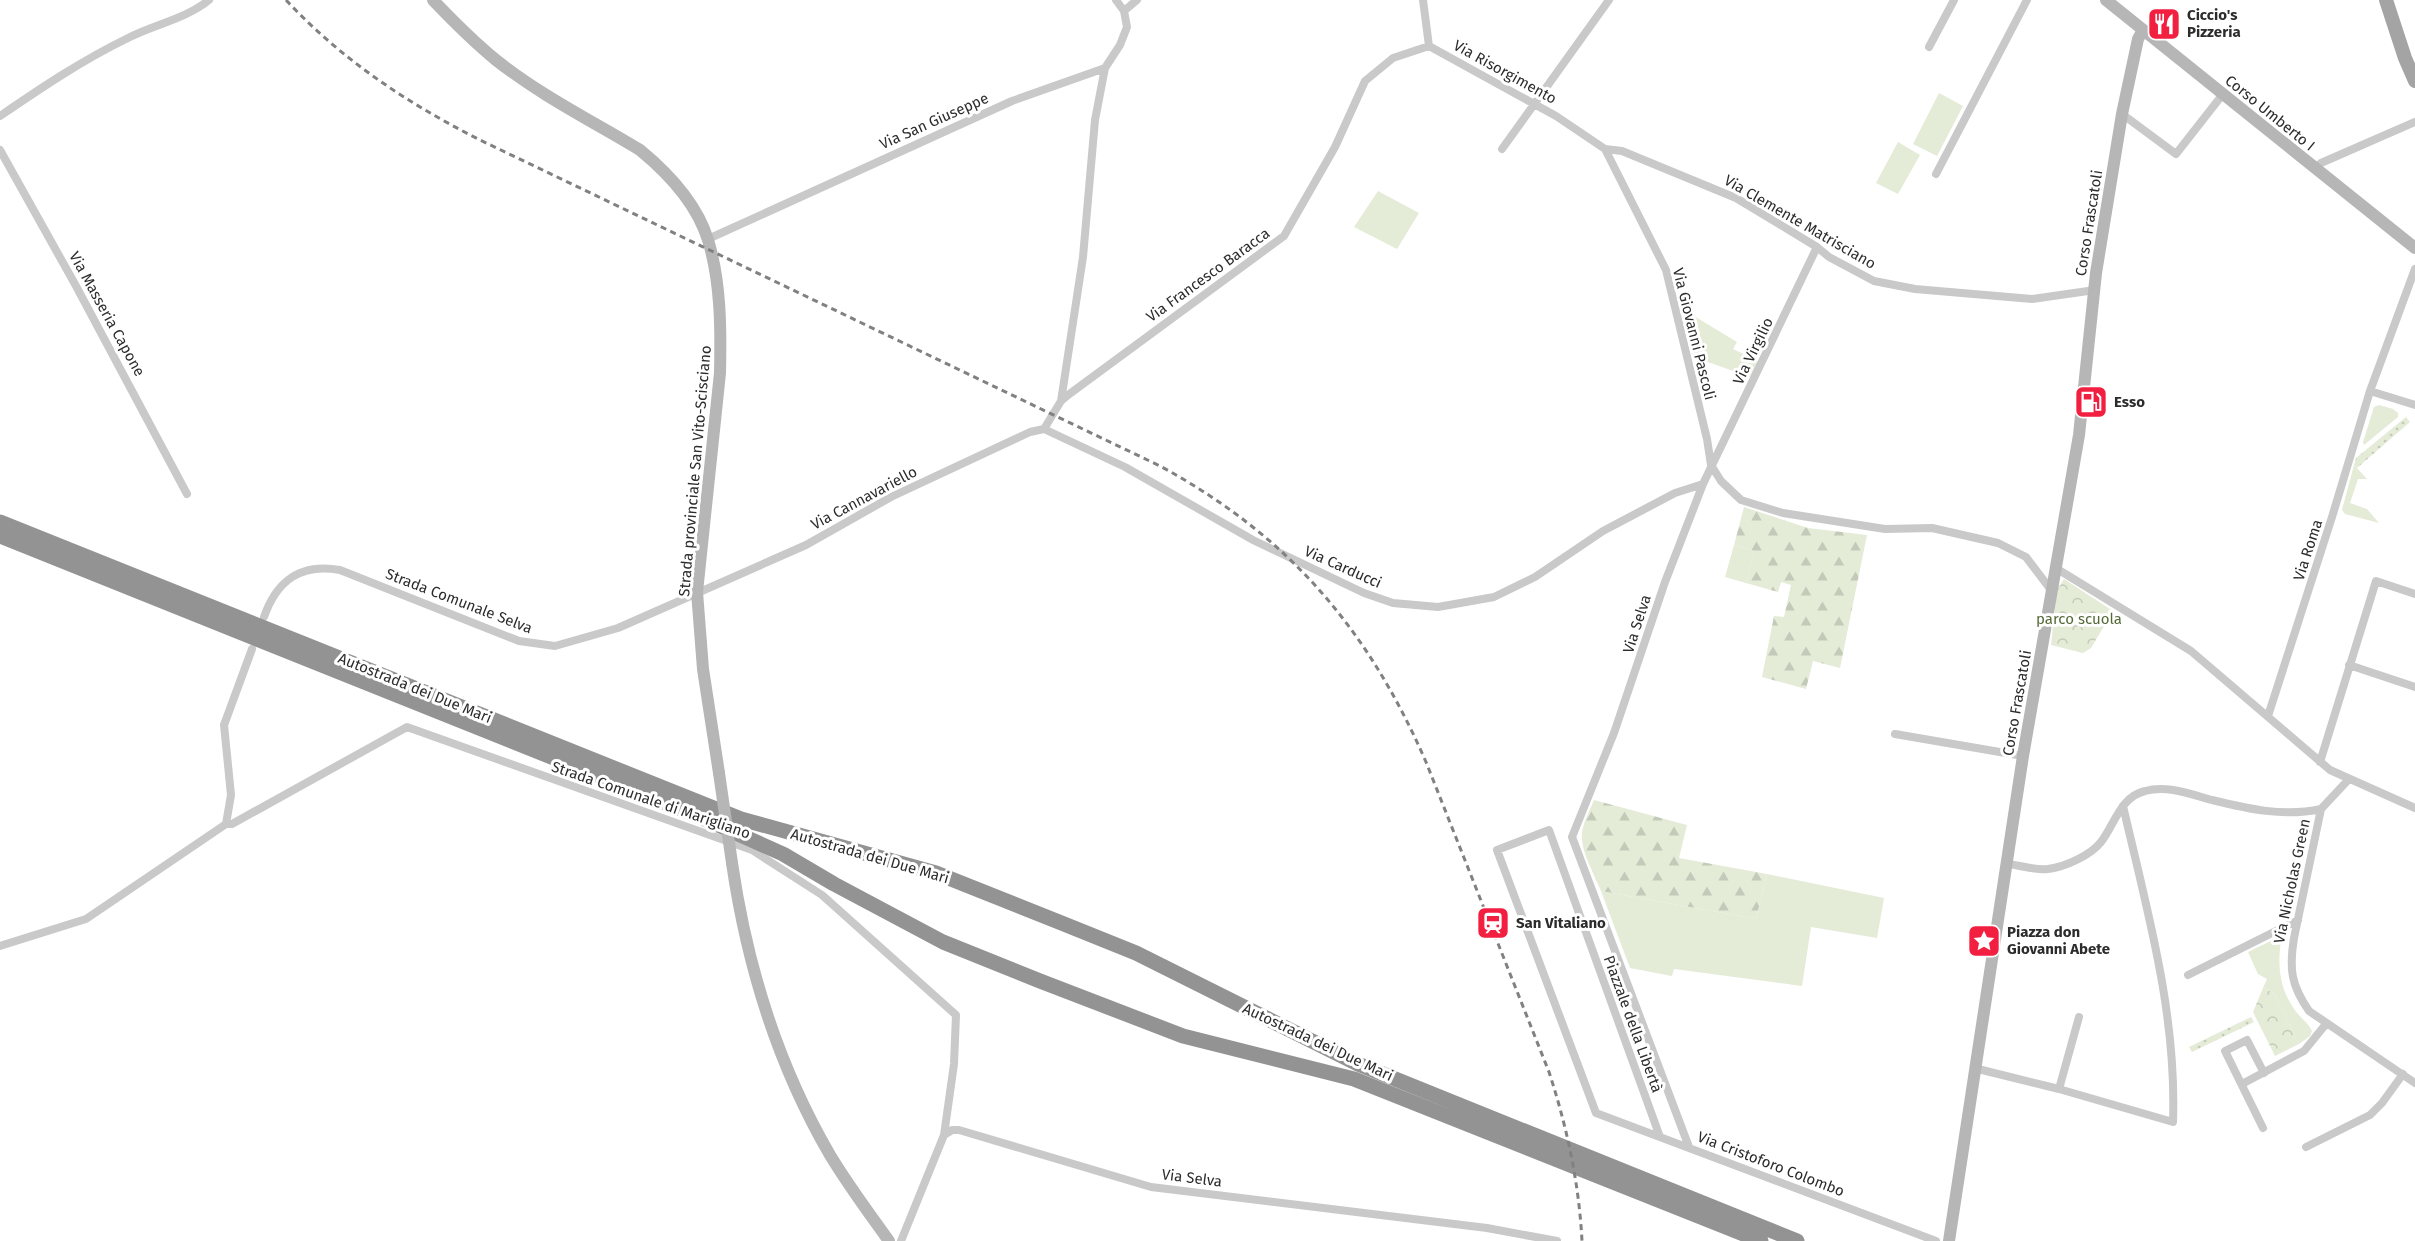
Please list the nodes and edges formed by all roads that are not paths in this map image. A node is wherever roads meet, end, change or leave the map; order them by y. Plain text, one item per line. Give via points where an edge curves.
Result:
1 (209, 0) edge
2 (433, 0) edge
3 (1116, 0) edge
4 (1137, 0) edge
5 (1423, 0) edge
6 (1609, 0) edge
7 (1954, 0) edge
8 (2026, 0) edge
9 (2106, 0) edge
10 (2386, 0) edge
11 (1124, 12) junction
12 (2143, 30) junction
13 (1429, 46) junction
14 (1929, 47) dead end
15 (1104, 68) junction
16 (2415, 81) edge
17 (2223, 94) junction
18 (1533, 104) junction
19 (2122, 114) junction
20 (0, 116) edge
21 (2415, 122) edge
22 (1502, 149) dead end
23 (1605, 149) junction
24 (0, 150) edge
25 (2315, 168) junction
26 (1935, 174) dead end
27 (708, 239) junction
28 (1817, 247) junction
29 (2415, 248) edge
30 (2415, 269) edge
31 (2095, 290) junction
32 (2370, 391) junction
33 (1061, 401) junction
34 (2415, 405) edge
35 (1044, 429) junction
36 (1711, 465) junction
37 (1703, 484) junction
38 (187, 494) dead end
39 (0, 522) edge
40 (0, 536) edge
41 (2055, 567) junction
42 (697, 592) junction
43 (2050, 592) junction
44 (2415, 594) edge
45 (264, 617) dead end
46 (252, 649) dead end
47 (2349, 665) junction
48 (2415, 687) edge
49 (2268, 716) junction
50 (1894, 734) dead end
51 (2023, 756) junction
52 (2320, 762) junction
53 (2349, 779) junction
54 (2123, 806) junction
55 (2415, 808) edge
56 (2321, 809) junction
57 (226, 824) junction
58 (2007, 864) junction
59 (2298, 920) junction
60 (0, 946) edge
61 (2188, 975) dead end
62 (2079, 1017) dead end
63 (2326, 1024) junction
64 (1974, 1068) junction
65 (2264, 1073) junction
66 (2403, 1074) junction
67 (2415, 1083) edge
68 (2242, 1084) junction
69 (2059, 1089) junction
70 (1596, 1113) joint
71 (2263, 1128) dead end
72 (944, 1136) junction
73 (1660, 1137) junction
74 (1689, 1147) junction
75 (2306, 1147) dead end
76 (890, 1241) edge
77 (901, 1241) edge
78 (1557, 1241) edge
79 (1761, 1241) edge
80 (1797, 1241) edge
81 (1936, 1241) edge
82 (1949, 1241) edge

1 - 20 street via 99,52
2 - 27 street, Strada provinciale San Vito-Scisciano via 468,36 528,83 656,163 683,194
3 - 11 street
4 - 11 street
5 - 13 street, Via Risorgimento
6 - 18 street
7 - 14 street
8 - 26 street
9 - 12 street, Corso Umberto I
10 - 16 main road
11 - 15 street via 1125,34
12 - 17 street, Corso Umberto I
12 - 19 street, Corso Frascatoli
13 - 18 street, Via Risorgimento
13 - 33 street, Via Francesco Baracca via 1393,58 1365,81 1335,147 1284,236
15 - 27 street, Via San Giuseppe via 1012,101
15 - 33 street via 1095,120 1083,257
17 - 19 street via 2176,154
17 - 25 street, Corso Umberto I
18 - 22 street
18 - 23 street, Via Risorgimento
19 - 31 street, Corso Frascatoli
21 - 25 street
23 - 28 street, Via Clemente Matrisciano via 1622,151 1712,187
23 - 36 street, Via Giovanni Pascoli via 1666,270
24 - 38 street, Via Masseria Capone
25 - 29 street, Corso Umberto I
27 - 42 street, Strada provinciale San Vito-Scisciano via 721,336 720,373
28 - 31 street, Via Clemente Matrisciano via 1874,281 1915,290 2032,299
28 - 36 street, Via Virgilio
30 - 32 street, Via Roma
31 - 41 street, Corso Frascatoli via 2079,435
32 - 34 street
32 - 49 street, Via Roma
33 - 35 street, Via Francesco Baracca
35 - 37 street, Via Carducci via 1125,467 1253,540 1364,594 1393,603 1438,608 1494,597 1535,577 1603,531 1675,492
35 - 42 street, Via Cannavariello via 945,471 806,545
36 - 37 street, Via Selva
36 - 43 street via 1741,500 1783,513 1885,529 1932,528 1998,543 2026,556
37 - 74 street, Via Selva via 1572,837
39 - 80 highway, Autostrada dei Due Mari via 741,819 936,873 1136,953 1358,1064
40 - 79 highway, Autostrada dei Due Mari via 701,817 783,854 943,942 1183,1036 1354,1079
41 - 43 street, Corso Frascatoli
41 - 49 street via 2191,651
42 - 45 street, Strada Comunale Selva via 618,628 555,646 536,645 325,567 298,572 284,582
42 - 76 street, Strada provinciale San Vito-Scisciano, bridge via 703,669 732,863 746,941 764,1005 798,1095 831,1157
43 - 51 street, Corso Frascatoli
44 - 47 street via 2376,581
46 - 57 street via 224,725 231,795
47 - 48 street
47 - 52 street
49 - 52 street
50 - 51 street
51 - 58 street, Corso Frascatoli
52 - 53 street
53 - 55 street
53 - 56 street, Via Nicholas Green
54 - 56 street via 2138,793 2162,789 2272,812
54 - 58 street via 2104,838 2090,851 2050,869
54 - 69 street via 2166,1003 2173,1069 2173,1122
56 - 59 street, Via Nicholas Green
57 - 60 street via 86,919
57 - 72 street, Strada Comunale di Marigliano via 407,727 752,850 822,895 956,1015
58 - 64 street, Corso Frascatoli
59 - 61 street
59 - 63 street, Via Nicholas Green via 2291,957 2292,976 2297,994 2309,1011
62 - 69 street
63 - 65 street via 2304,1051
63 - 66 street, Via Nicholas Green
64 - 69 street
64 - 82 street, Corso Frascatoli
65 - 68 street
65 - 68 street via 2247,1040 2225,1051
66 - 67 street, Via Nicholas Green
66 - 75 street via 2370,1115
68 - 71 street
70 - 73 street, Via Cristoforo Colombo
70 - 73 street, Piazzale della Libertà via 1497,850 1549,830
72 - 77 street
72 - 78 street, Via Selva via 959,1130 1151,1187 1487,1228
73 - 74 street, Via Cristoforo Colombo
74 - 81 street, Via Cristoforo Colombo

